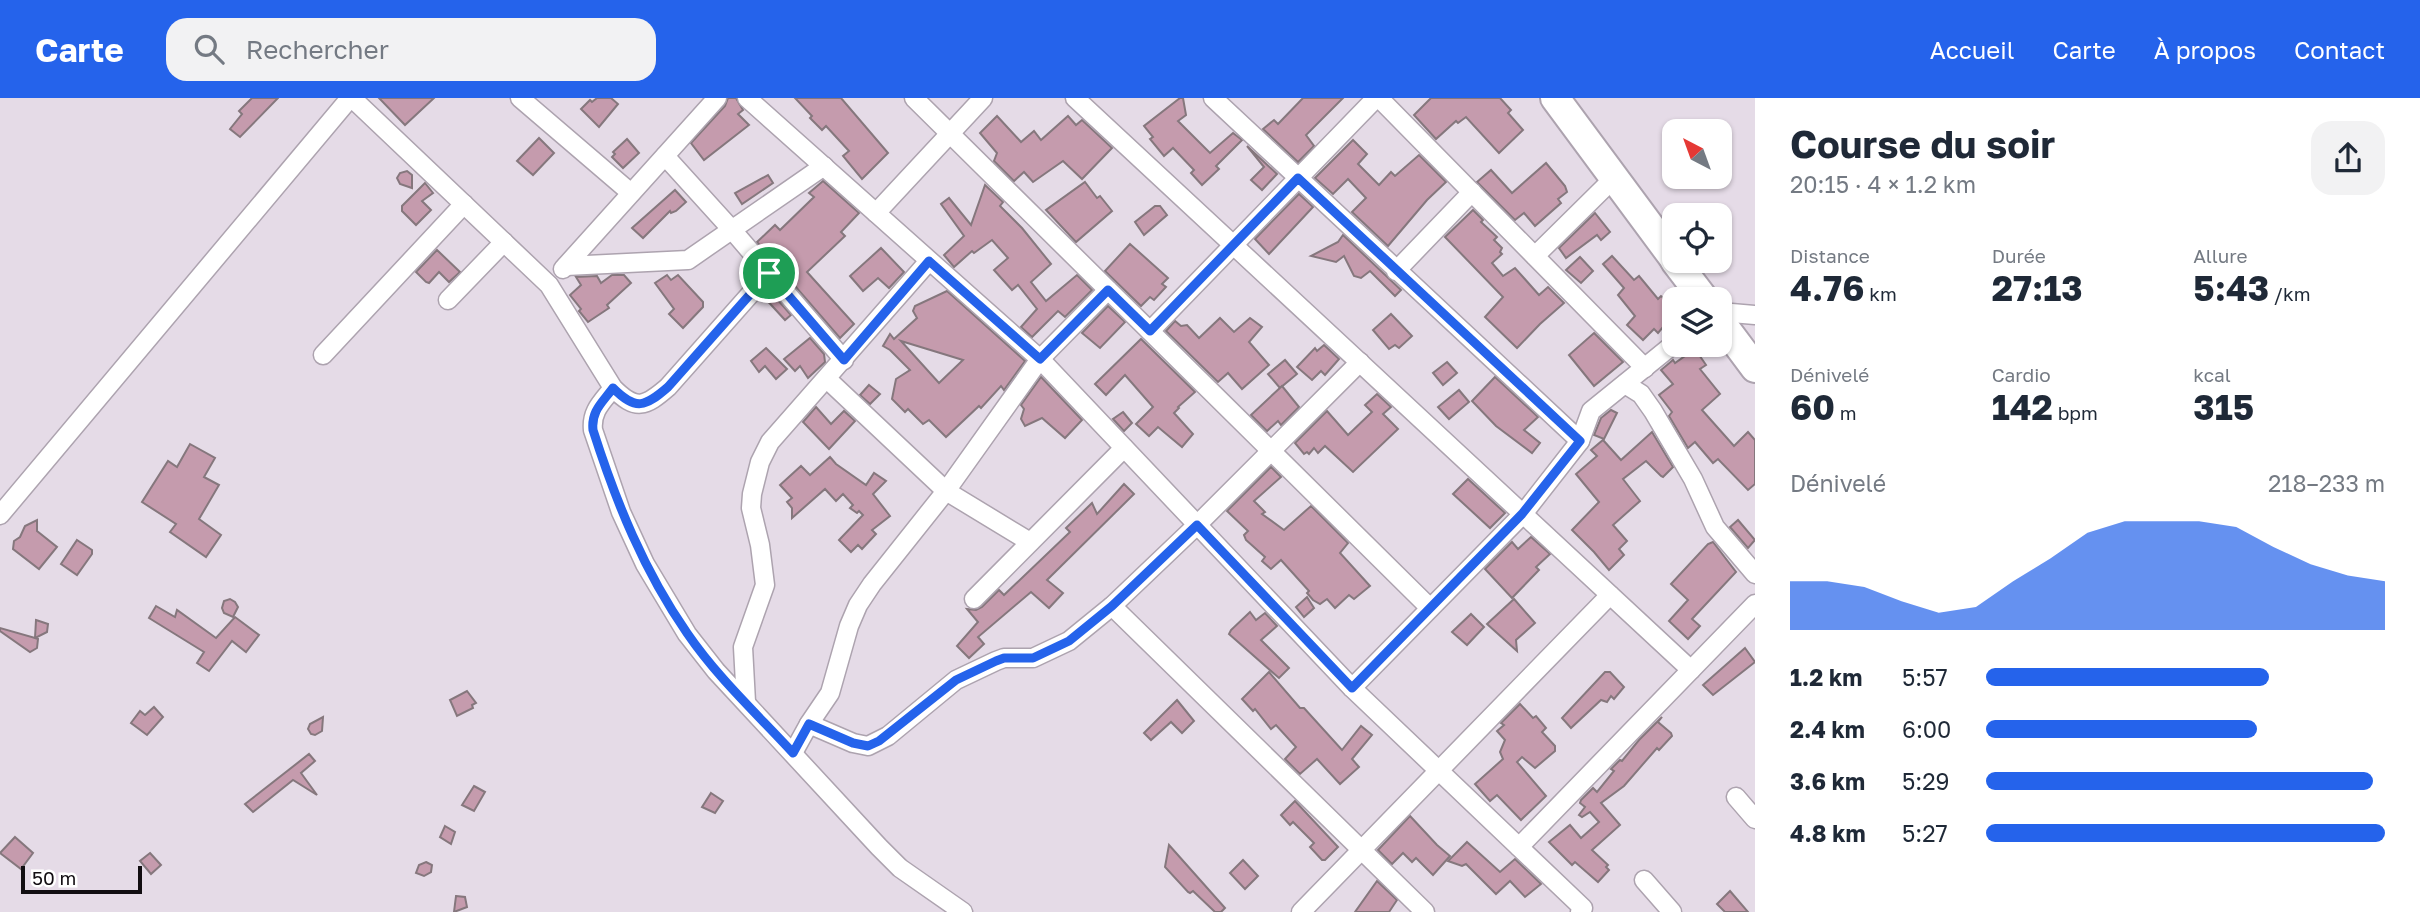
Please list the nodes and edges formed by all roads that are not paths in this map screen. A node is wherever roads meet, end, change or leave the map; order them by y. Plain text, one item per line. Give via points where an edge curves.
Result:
1 (351, 98) edge
2 (520, 98) edge
3 (716, 98) edge
4 (747, 98) edge
5 (914, 98) edge
6 (983, 98) edge
7 (1075, 98) edge
8 (1377, 98) edge
9 (1555, 98) edge
10 (1222, 101) edge
11 (950, 134) junction
12 (665, 156) junction
13 (824, 166) junction
14 (1298, 178) junction
15 (1614, 178) junction
16 (1472, 192) junction
17 (631, 193) junction
18 (464, 204) junction
19 (876, 213) junction
20 (733, 231) junction
21 (504, 242) junction
22 (1662, 243) edge
23 (1233, 245) junction
24 (1535, 256) junction
25 (929, 261) junction
26 (566, 266) junction
27 (1396, 271) junction
28 (769, 273) junction
29 (549, 285) junction
30 (1108, 290) junction
31 (448, 300) dead end
32 (1732, 313) edge
33 (1755, 315) edge
34 (1150, 331) junction
35 (1732, 337) edge
36 (1662, 354) edge
37 (323, 355) dead end
38 (1040, 359) junction
39 (844, 360) junction
40 (1360, 362) junction
41 (1645, 368) junction
42 (1755, 368) edge
43 (827, 379) junction
44 (1625, 384) junction
45 (613, 388) junction
46 (1580, 441) junction
47 (1124, 448) junction
48 (1270, 451) junction
49 (946, 491) junction
50 (1522, 514) junction
51 (0, 515) edge
52 (1197, 525) junction
53 (1030, 542) junction
54 (1755, 574) edge
55 (1610, 595) junction
56 (974, 599) dead end
57 (1755, 604) edge
58 (1112, 606) junction
59 (1430, 608) junction
60 (1690, 670) junction
61 (1352, 688) junction
62 (746, 702) junction
63 (809, 724) junction
64 (793, 753) junction
65 (1439, 771) junction
66 (1736, 797) dead end
67 (1755, 819) edge
68 (1519, 847) junction
69 (1362, 850) junction
70 (1644, 880) dead end
71 (963, 912) edge
72 (1301, 912) edge
73 (1425, 912) edge
74 (1580, 912) edge
75 (1672, 912) edge

1 - 18 street
1 - 51 street
2 - 17 street
3 - 12 street
4 - 13 street
5 - 11 street
6 - 11 street
7 - 23 street
8 - 14 street
8 - 16 street
9 - 15 highway
10 - 14 street
11 - 19 street
11 - 30 street
12 - 17 street
12 - 20 street
13 - 19 street
13 - 20 street
14 - 23 street
14 - 27 street
15 - 22 highway
15 - 24 street
16 - 24 street
16 - 27 street
17 - 26 street
18 - 21 street
18 - 37 street
19 - 25 street
20 - 26 street via 688,260
20 - 28 street
21 - 29 street
21 - 31 street
23 - 34 street
23 - 40 street
24 - 41 street
25 - 38 street
25 - 39 street
26 - 29 street
27 - 46 street
28 - 39 street
28 - 45 street via 651,402 627,402
29 - 45 street
30 - 34 street
30 - 38 street
32 - 33 street
34 - 48 street
35 - 42 highway
36 - 41 street
38 - 47 street
38 - 49 street
39 - 43 street
40 - 48 street
40 - 50 street
41 - 44 street
43 - 49 street
43 - 62 street via 770,442 755,477 751,508 765,585 743,647
44 - 46 street via 1591,411
44 - 54 street via 1641,394 1653,411 1716,527
45 - 62 street via 592,419 621,512 645,564 687,634
46 - 50 street
47 - 52 street
47 - 53 street
48 - 52 street
48 - 59 street
49 - 53 street
49 - 63 street via 858,605 830,694
50 - 55 street
50 - 59 street
52 - 58 street
52 - 61 street
53 - 56 street
55 - 60 street
55 - 65 street
57 - 60 street
58 - 63 street via 1055,649 1033,658 1004,658 956,680 888,736 868,746
58 - 69 street
59 - 61 street
60 - 68 street
61 - 65 street
62 - 64 street
63 - 64 street
64 - 71 street via 900,868
65 - 68 street
65 - 69 street
66 - 67 street
68 - 74 street via 1583,908
69 - 72 street
69 - 73 street
70 - 75 street

